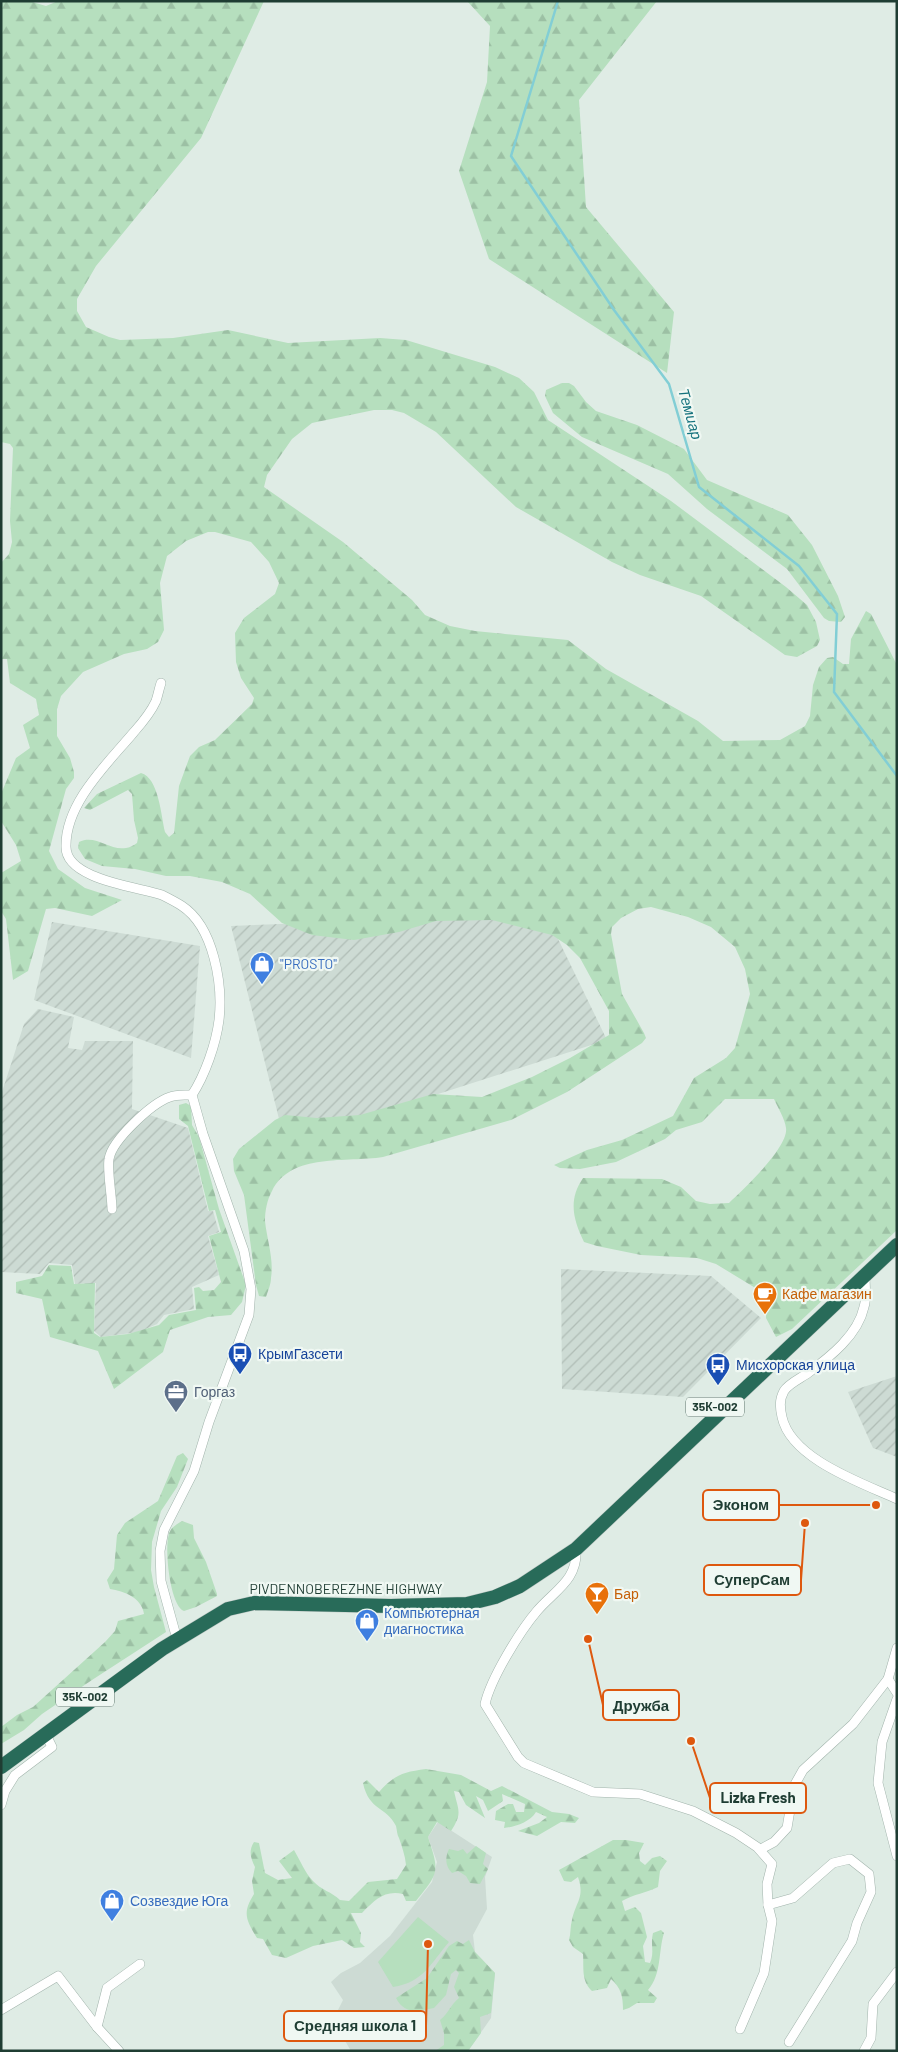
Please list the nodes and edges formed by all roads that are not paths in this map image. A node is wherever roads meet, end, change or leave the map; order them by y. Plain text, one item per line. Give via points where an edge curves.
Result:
1 (161, 683) dead end
2 (192, 1095) junction
3 (112, 1209) dead end
4 (897, 1236) edge
5 (897, 1245) edge
6 (862, 1273) junction
7 (897, 1499) edge
8 (574, 1546) junction
9 (172, 1634) junction
10 (897, 1648) edge
11 (888, 1678) junction
12 (897, 1693) edge
13 (897, 1699) edge
14 (46, 1735) junction
15 (1, 1758) edge
16 (1, 1767) edge
17 (3, 1792) edge
18 (1, 1804) edge
19 (761, 1849) junction
20 (897, 1856) edge
21 (768, 1905) junction
22 (140, 1964) dead end
23 (897, 1972) edge
24 (1, 2010) edge
25 (96, 2027) junction
26 (740, 2030) dead end
27 (789, 2042) dead end
28 (119, 2051) edge
29 (864, 2051) edge

1 - 2 street via 156,702 141,724 77,803 65,848 86,873 113,884 162,895 183,907 202,928 213,954 219,986 219,1020 201,1082
2 - 3 street via 171,1096 123,1134 109,1159
2 - 9 street via 244,1251 251,1289 249,1315 194,1471 164,1530 160,1551 161,1581
4 - 6 highway
5 - 6 highway
6 - 7 street via 865,1306 858,1326 828,1358 784,1390 779,1406 792,1437 810,1455 834,1471
6 - 8 highway, PIVDENNOBEREZHNE HIGHWAY / 35К-002
8 - 9 highway, PIVDENNOBEREZHNE HIGHWAY via 515,1583 472,1599 252,1597 225,1603
8 - 14 highway, PIVDENNOBEREZHNE HIGHWAY / 35К-002 via 520,1586 467,1604 254,1603 228,1609 162,1650
8 - 19 street via 576,1560 572,1574 524,1628 488,1691 485,1704 488,1710 524,1763 593,1792 640,1794 693,1811
9 - 15 highway, PIVDENNOBEREZHNE HIGHWAY / 35К-002
10 - 11 street
11 - 12 street
11 - 19 street via 853,1724 803,1770 794,1786 786,1828 774,1842
13 - 20 street via 882,1742 878,1783
14 - 16 highway, PIVDENNOBEREZHNE HIGHWAY
14 - 17 street via 52,1747 15,1776
17 - 18 street
19 - 21 street via 772,1864 767,1884
21 - 26 street via 772,1921 764,1973
21 - 27 street via 793,1898 833,1863 850,1859 869,1874 871,1892 852,1941
22 - 25 street via 107,1988
23 - 29 street via 873,2004 871,2038
24 - 25 street via 58,1976
25 - 28 street

